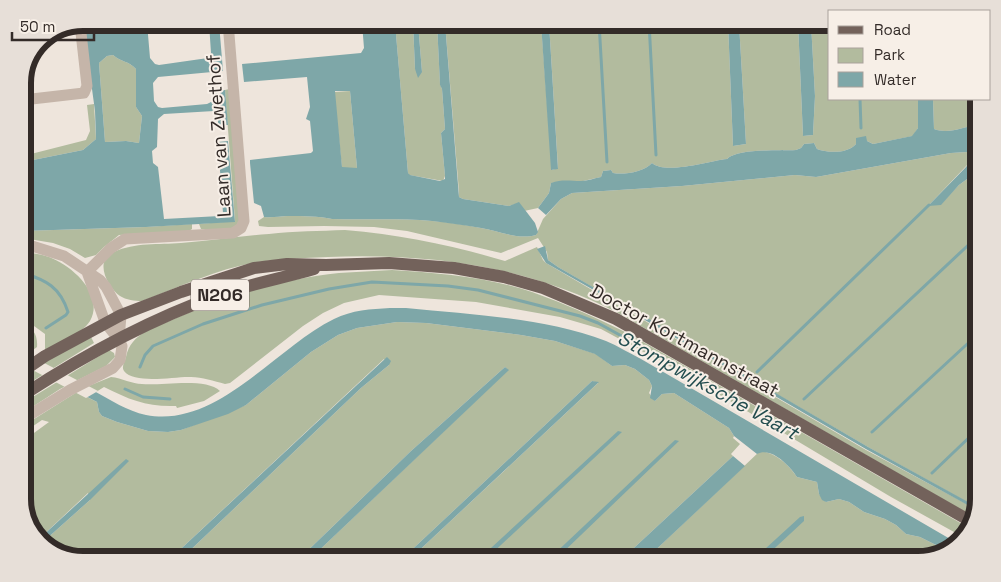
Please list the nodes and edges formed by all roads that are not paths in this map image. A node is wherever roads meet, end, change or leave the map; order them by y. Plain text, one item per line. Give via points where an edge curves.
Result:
1 (81, 31) edge
2 (229, 31) edge
3 (31, 99) edge
4 (31, 246) edge
5 (326, 266) junction
6 (87, 272) junction
7 (121, 315) junction
8 (105, 322) junction
9 (120, 340) junction
10 (31, 365) edge
11 (31, 390) edge
12 (31, 414) edge
13 (966, 519) edge

1 - 3 street via 87,86 84,93
2 - 6 street, Laan van Zwethof via 244,221 241,228 233,234 125,239
4 - 6 street via 64,256
5 - 7 main road, Doctor Kortmannstraat / N206 via 286,264 254,268
5 - 9 main road, Doctor Kortmannstraat / N206 via 220,295
5 - 13 main road, Doctor Kortmannstraat / N206 via 389,264 454,268 543,288 579,302 624,324
6 - 7 street via 106,287
6 - 8 street
7 - 8 main road, Doctor Kortmannstraat / N206
7 - 9 street
8 - 9 street
8 - 10 main road, N206
9 - 11 main road, N206
9 - 12 street via 123,351 113,368

